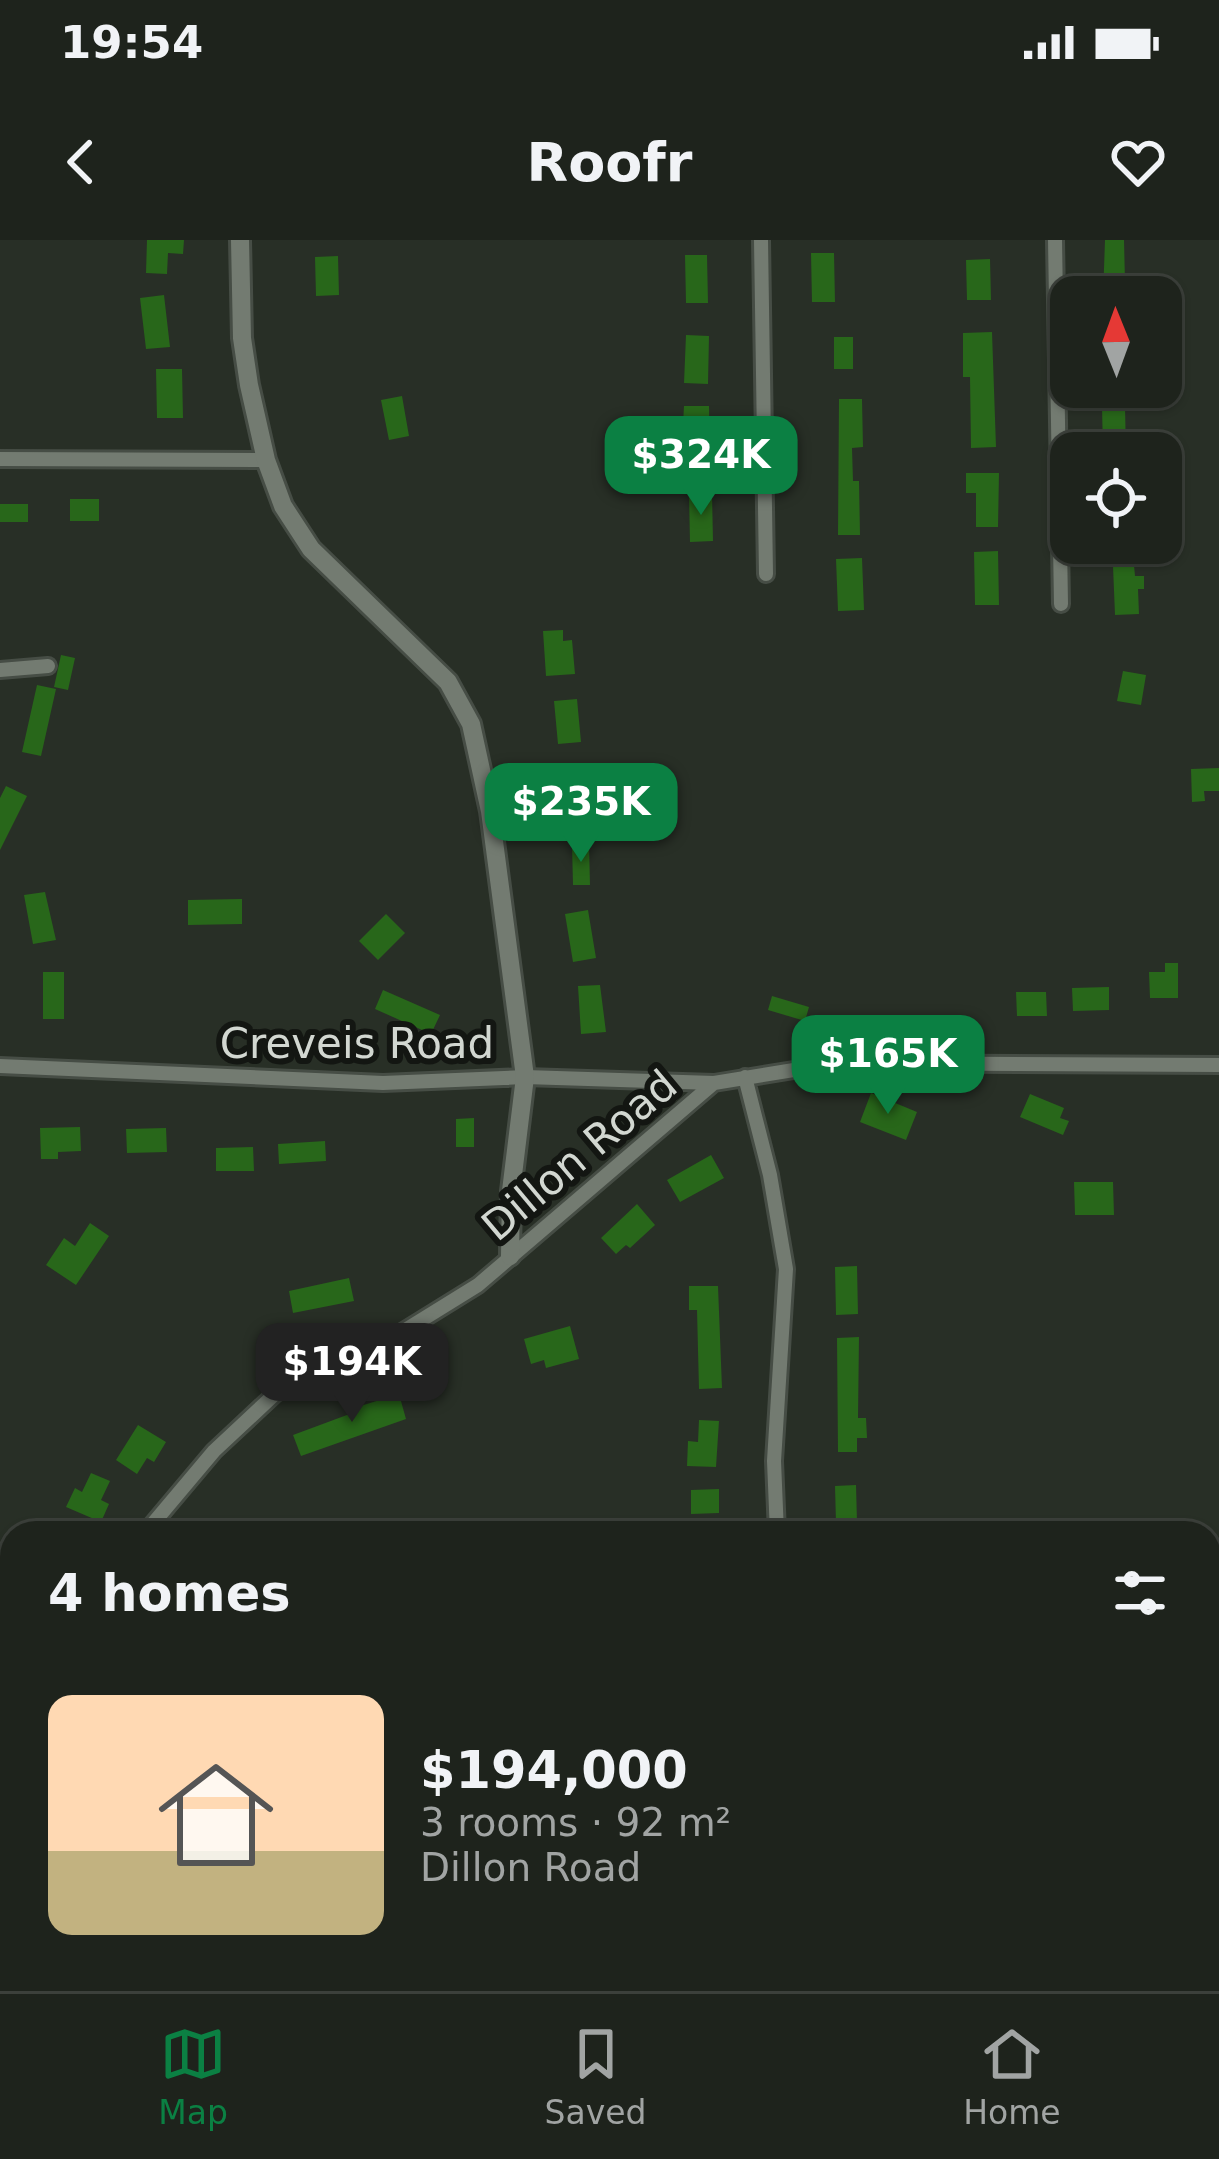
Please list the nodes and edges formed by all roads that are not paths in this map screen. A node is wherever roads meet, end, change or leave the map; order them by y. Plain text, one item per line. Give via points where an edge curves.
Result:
1 (240, 240) edge
2 (761, 240) edge
3 (1054, 240) edge
4 (0, 459) edge
5 (266, 460) junction
6 (766, 574) dead end
7 (1061, 604) dead end
8 (48, 666) dead end
9 (0, 670) edge
10 (1217, 1062) edge
11 (0, 1066) edge
12 (525, 1077) junction
13 (745, 1077) junction
14 (714, 1083) junction
15 (510, 1256) junction
16 (155, 1521) edge
17 (776, 1521) edge

1 - 5 street via 242,338
2 - 6 street
3 - 7 street
4 - 5 street
5 - 12 street via 311,549 448,682 471,724
8 - 9 street
10 - 13 street, Dillon Road via 837,1064
11 - 12 street, Creveis Road via 383,1083
12 - 14 street, Creveis Road
12 - 15 street
13 - 14 street, Dillon Road
13 - 17 street via 786,1269
14 - 15 street, Dillon Road
15 - 16 street, Dillon Road via 441,1310 275,1394

